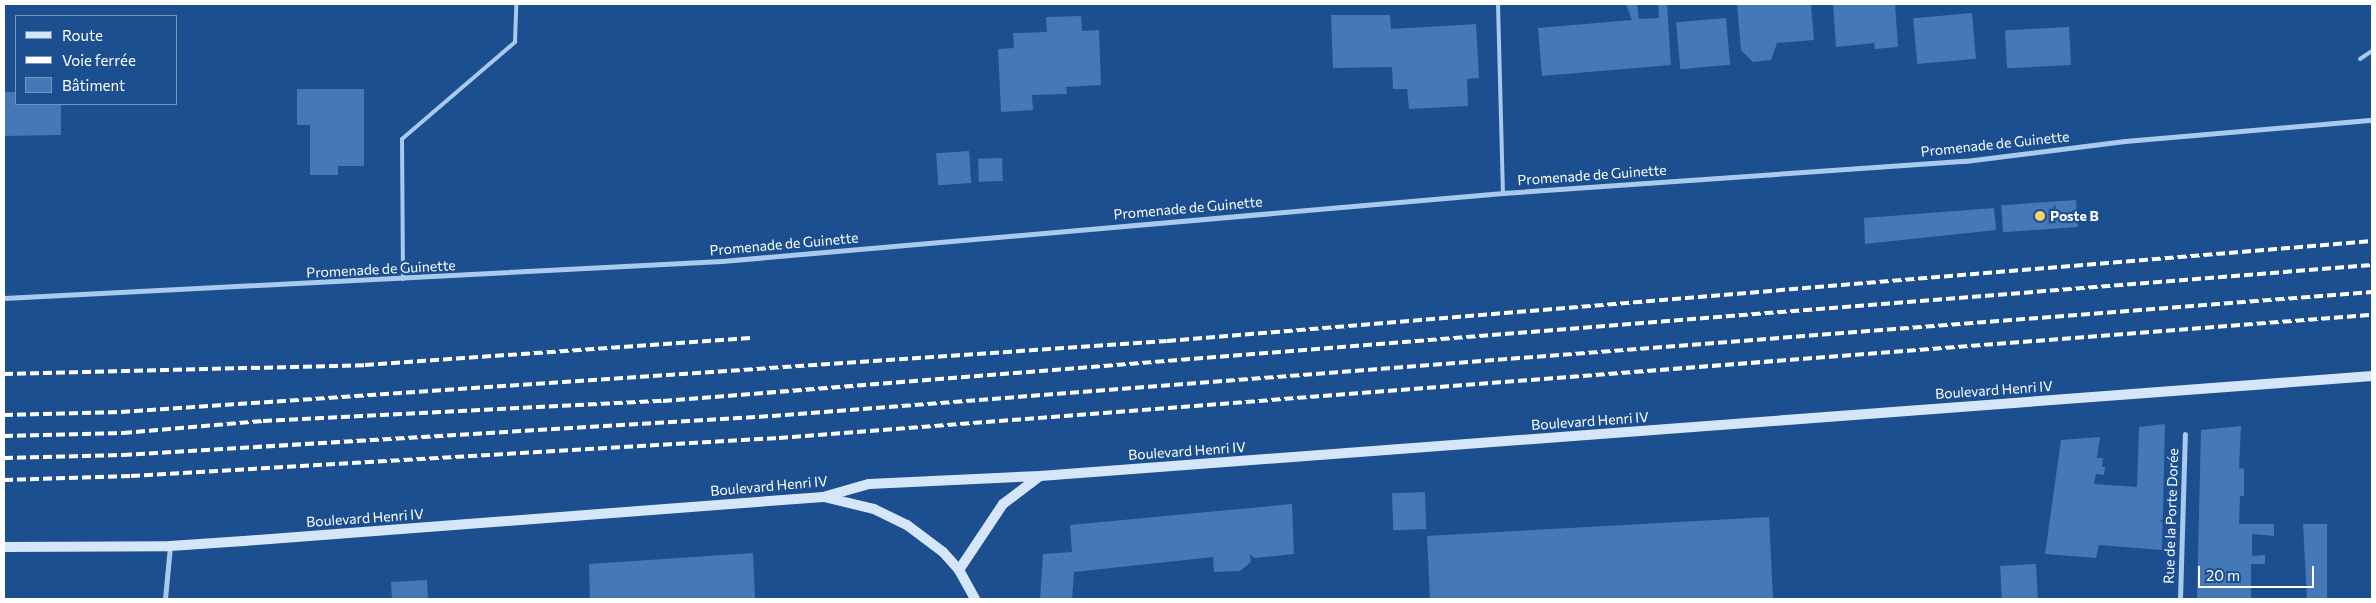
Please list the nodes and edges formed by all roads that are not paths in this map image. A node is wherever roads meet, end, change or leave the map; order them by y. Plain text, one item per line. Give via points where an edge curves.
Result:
1 (516, 4) edge
2 (1498, 4) edge
3 (2372, 52) edge
4 (2360, 59) dead end
5 (2372, 120) edge
6 (1504, 193) junction
7 (403, 279) junction
8 (4, 298) edge
9 (2372, 376) edge
10 (2185, 434) dead end
11 (1040, 476) junction
12 (823, 497) junction
13 (170, 546) junction
14 (4, 547) edge
15 (959, 570) junction
16 (165, 599) edge
17 (975, 599) edge
18 (2180, 599) edge

1 - 7 lane via 515,42 402,139
2 - 6 lane
3 - 4 lane
5 - 6 street, Promenade de Guinette via 1965,160
6 - 7 street, Promenade de Guinette via 722,261
7 - 8 street, Promenade de Guinette
9 - 11 street, Boulevard Henri IV
10 - 18 street, Rue de la Porte Dorée
11 - 12 street, Boulevard Henri IV via 869,484
11 - 15 street via 1003,504
12 - 13 street, Boulevard Henri IV
12 - 15 street via 874,509 906,525 943,552
13 - 14 street, Boulevard Henri IV
13 - 16 street
15 - 17 street

